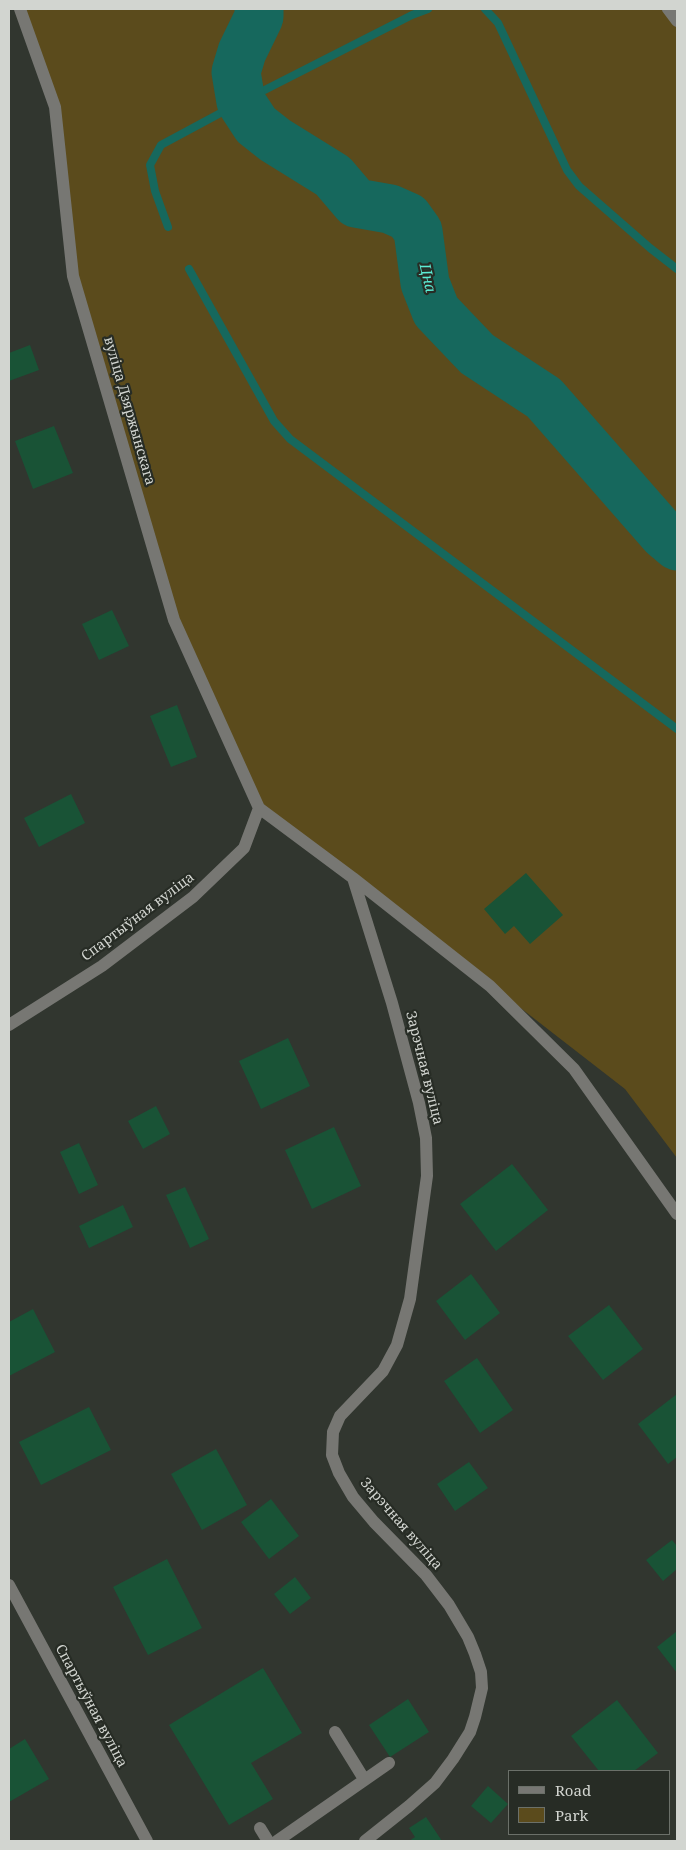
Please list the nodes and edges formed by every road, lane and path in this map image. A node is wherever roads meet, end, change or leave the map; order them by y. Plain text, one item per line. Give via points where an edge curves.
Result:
1 (20, 9) edge
2 (668, 9) edge
3 (677, 21) edge
4 (259, 808) junction
5 (353, 878) junction
6 (9, 1025) edge
7 (677, 1214) edge
8 (9, 1585) edge
9 (336, 1732) dead end
10 (389, 1763) dead end
11 (364, 1779) junction
12 (260, 1828) dead end
13 (147, 1841) edge
14 (268, 1841) edge
15 (277, 1841) edge
16 (365, 1841) edge

1 - 4 street, вуліца Дзяржынскага via 55,107 73,276 174,620
2 - 3 street
4 - 5 street
4 - 6 street, Спартыўная вуліца via 244,848 193,897 102,966
5 - 7 street via 490,986 574,1069
5 - 16 street, Зарэчная вуліца via 419,1103 426,1138 427,1176 410,1299 397,1345 383,1371 340,1416 332,1432 332,1454 338,1472 353,1497 426,1575 449,1605 475,1654 482,1688 470,1732 435,1783
8 - 13 street, Спартыўная вуліца
9 - 11 street
10 - 11 street
11 - 15 street
12 - 14 street

